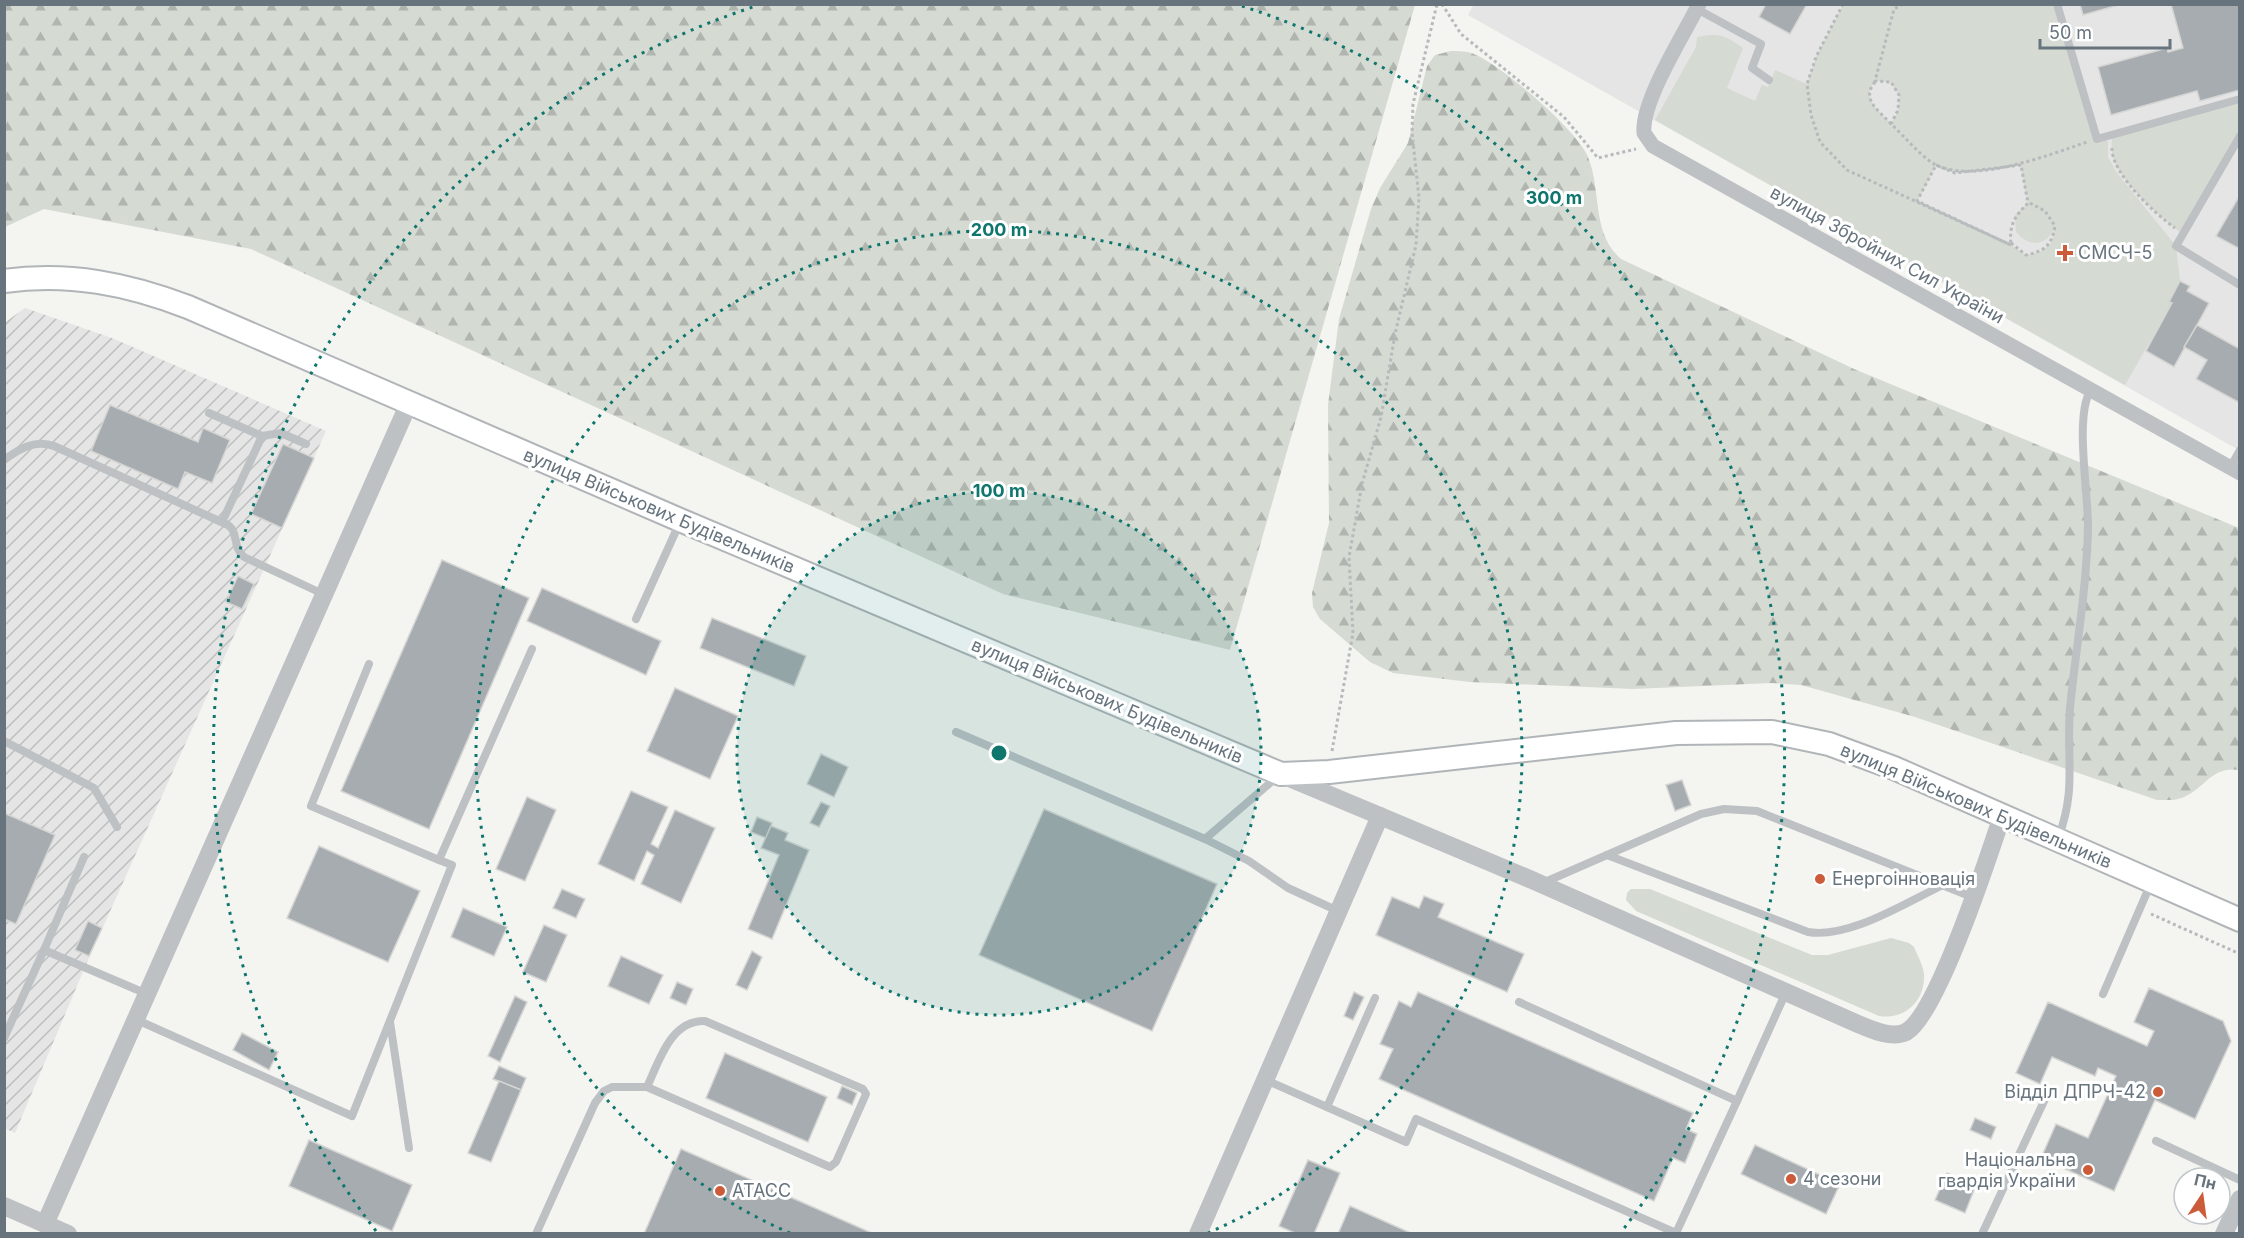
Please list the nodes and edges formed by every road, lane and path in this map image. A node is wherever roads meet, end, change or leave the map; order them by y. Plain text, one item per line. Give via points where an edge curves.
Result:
1 (1437, 4) edge
2 (1442, 4) edge
3 (1843, 4) edge
4 (1903, 4) edge
5 (2057, 4) edge
6 (1698, 7) edge
7 (1768, 80) dead end
8 (1875, 81) junction
9 (2240, 99) edge
10 (1891, 124) junction
11 (2112, 134) junction
12 (2097, 139) junction
13 (2238, 142) edge
14 (1653, 146) junction
15 (1936, 165) junction
16 (2020, 165) junction
17 (1917, 201) junction
18 (2028, 203) junction
19 (2183, 234) junction
20 (2011, 245) junction
21 (4, 281) edge
22 (2240, 285) edge
23 (2090, 391) junction
24 (409, 403) junction
25 (209, 413) dead end
26 (262, 436) junction
27 (306, 444) dead end
28 (2240, 450) edge
29 (4, 460) edge
30 (2235, 470) edge
31 (680, 520) junction
32 (222, 522) junction
33 (325, 595) junction
34 (636, 619) dead end
35 (532, 650) dead end
36 (369, 664) dead end
37 (956, 732) dead end
38 (4, 741) edge
39 (1329, 772) junction
40 (1281, 774) junction
41 (1380, 816) junction
42 (2002, 816) junction
43 (117, 827) dead end
44 (1205, 839) junction
45 (2057, 840) junction
46 (1607, 855) junction
47 (84, 857) dead end
48 (439, 860) junction
49 (2152, 881) junction
50 (1540, 884) junction
51 (1943, 885) junction
52 (1973, 897) junction
53 (2140, 909) junction
54 (1339, 911) junction
55 (2240, 920) edge
56 (44, 950) junction
57 (2240, 954) edge
58 (1786, 992) junction
59 (148, 994) junction
60 (2103, 994) dead end
61 (1375, 998) dead end
62 (1519, 1002) dead end
63 (137, 1020) junction
64 (390, 1021) junction
65 (4, 1038) edge
66 (1266, 1080) junction
67 (647, 1087) junction
68 (2045, 1099) dead end
69 (1737, 1101) junction
70 (1328, 1107) junction
71 (2156, 1141) dead end
72 (409, 1148) dead end
73 (2240, 1180) edge
74 (2240, 1199) edge
75 (4, 1206) edge
76 (43, 1228) edge
77 (68, 1233) edge
78 (536, 1233) edge
79 (1198, 1233) edge
80 (1982, 1233) edge
81 (2224, 1233) edge

1 - 39 path via 1413,104 1419,198 1416,245 1349,557 1353,633
2 - 14 path via 1461,34 1564,117 1598,158
3 - 17 path via 1807,84 1820,142 1847,170
4 - 8 path via 1894,9
5 - 12 lane
6 - 7 lane via 1761,44 1752,68
6 - 14 street via 1645,117 1644,134
8 - 10 path via 1870,91 1872,105
8 - 10 path via 1891,82 1899,95 1898,111
9 - 11 lane
10 - 15 path
11 - 12 lane
11 - 19 path via 2112,155 2130,184 2157,216
12 - 16 path
13 - 19 lane
14 - 23 street, вулиця Збройних Сил України
15 - 16 path via 1955,173
15 - 17 path
16 - 18 path
17 - 20 path
18 - 20 path via 2015,215 2010,229
18 - 20 path via 2045,211 2055,226 2052,242 2040,252 2026,255
19 - 22 lane via 2176,246
21 - 24 main road, вулиця Військових Будівельників via 78,278 144,291
23 - 30 street, вулиця Збройних Сил України
23 - 45 lane via 2083,410 2088,526 2070,708 2070,794
24 - 31 main road, вулиця Військових Будівельників
24 - 33 street
25 - 26 lane
26 - 27 lane via 281,433
26 - 32 lane
28 - 30 lane
29 - 32 lane via 29,445 49,444
31 - 34 lane
31 - 40 main road, вулиця Військових Будівельників
32 - 33 lane via 232,528 236,547 244,556
33 - 59 street
35 - 48 lane
36 - 48 lane via 311,806
37 - 44 lane
38 - 43 lane via 90,784
39 - 40 main road, вулиця Військових Будівельників
39 - 42 main road, вулиця Військових Будівельників via 1676,733 1772,732 1857,753
40 - 41 street
40 - 44 lane
41 - 50 street
41 - 54 street
42 - 45 main road, вулиця Військових Будівельників
42 - 52 street
44 - 54 lane via 1249,861 1288,888
45 - 49 main road, вулиця Військових Будівельників
46 - 50 lane
46 - 51 lane via 1701,814 1724,809 1757,811
46 - 51 lane via 1820,934 1842,932
47 - 56 lane
48 - 64 lane via 452,865
49 - 53 lane
49 - 55 main road, вулиця Військових Будівельників
50 - 58 street
51 - 52 lane
52 - 58 street via 1927,1008 1907,1031 1891,1034 1872,1030
53 - 57 path
53 - 60 lane
54 - 66 street
56 - 59 lane
56 - 65 lane
58 - 69 lane
59 - 63 street
61 - 70 lane
62 - 69 lane
63 - 64 lane via 352,1116
63 - 76 street
64 - 72 lane
66 - 70 lane
66 - 79 street
67 - 67 lane via 669,1041 685,1026 705,1021 863,1089 866,1094 836,1162 830,1167
67 - 78 lane via 620,1086 599,1096
68 - 80 lane
69 - 70 lane via 1676,1233 1416,1119 1406,1142
71 - 73 lane
74 - 81 street
75 - 76 street
76 - 77 street

